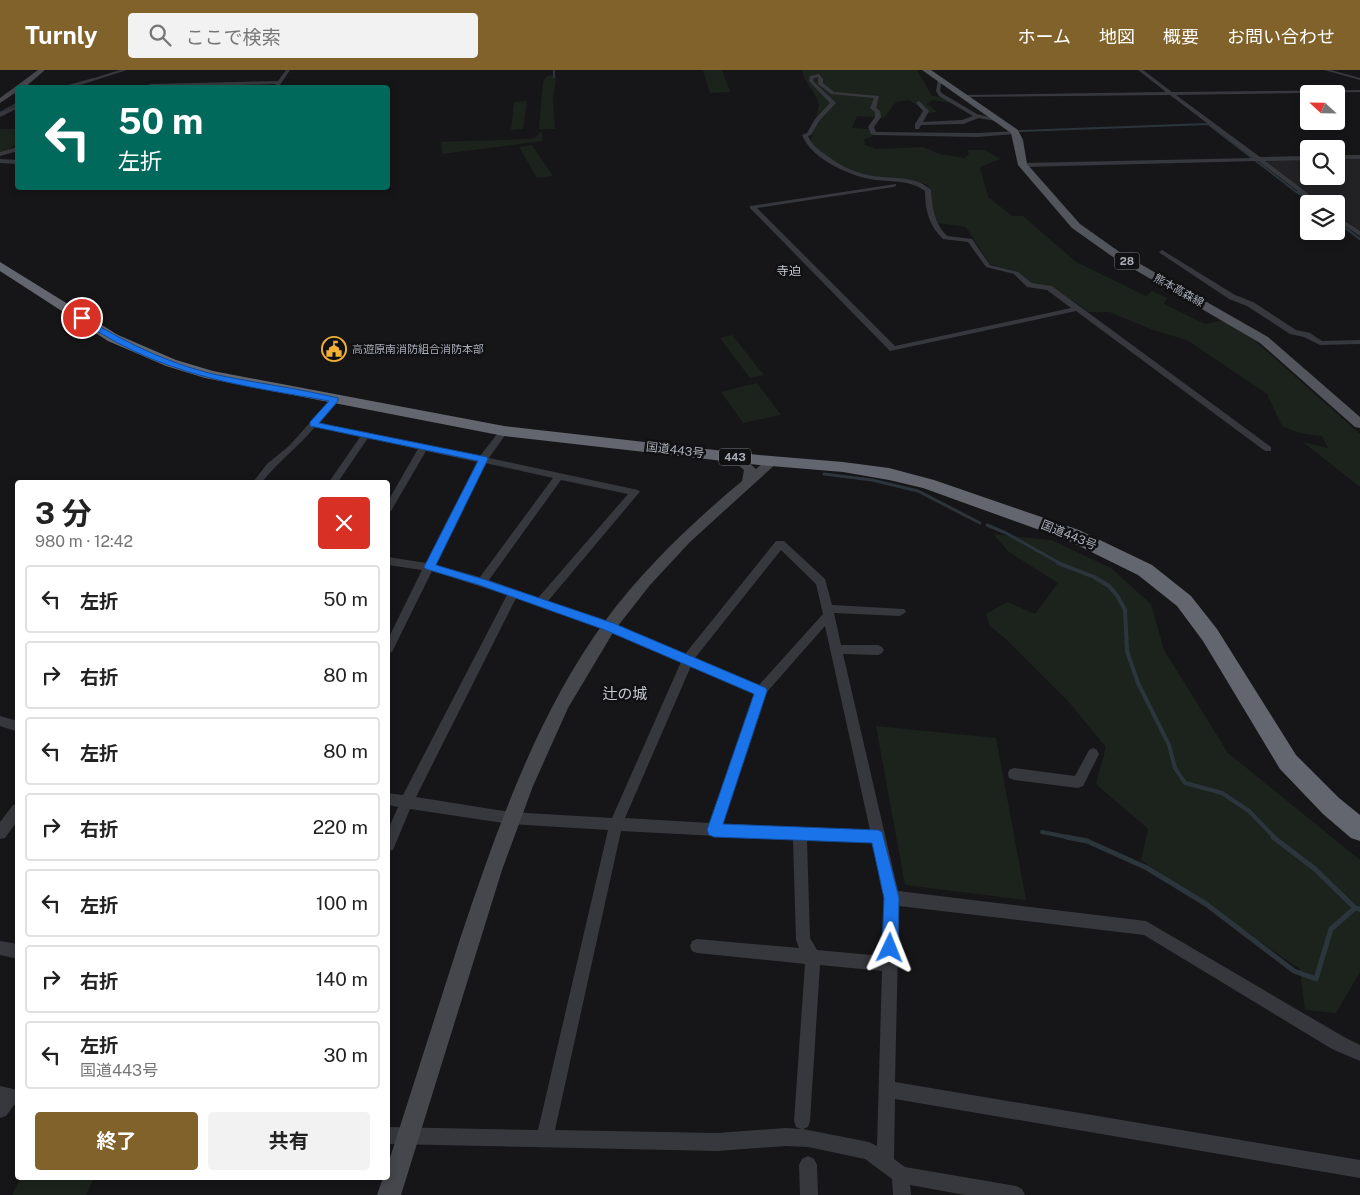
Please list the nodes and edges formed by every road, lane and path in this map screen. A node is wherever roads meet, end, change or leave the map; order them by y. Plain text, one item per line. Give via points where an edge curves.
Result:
1 (42, 70) edge
2 (125, 70) edge
3 (288, 70) edge
4 (926, 70) edge
5 (1140, 70) edge
6 (1326, 70) edge
7 (1360, 79) edge
8 (940, 80) junction
9 (280, 82) junction
10 (22, 85) edge
11 (74, 85) edge
12 (151, 85) edge
13 (278, 85) edge
14 (15, 90) edge
15 (1360, 91) edge
16 (1171, 94) junction
17 (965, 96) junction
18 (0, 101) edge
19 (919, 103) dead end
20 (15, 108) edge
21 (0, 115) edge
22 (978, 116) junction
23 (999, 121) junction
24 (960, 122) junction
25 (918, 124) junction
26 (1015, 132) junction
27 (918, 134) junction
28 (976, 135) junction
29 (15, 150) edge
30 (0, 154) edge
31 (1345, 157) edge
32 (1360, 157) edge
33 (1300, 158) edge
34 (1259, 160) junction
35 (0, 161) edge
36 (15, 162) edge
37 (8, 163) junction
38 (1023, 165) junction
39 (0, 168) edge
40 (914, 182) junction
41 (1307, 195) edge
42 (1345, 223) edge
43 (1360, 234) edge
44 (1162, 252) dead end
45 (0, 266) edge
46 (1077, 309) junction
47 (1360, 342) edge
48 (334, 400) junction
49 (313, 424) junction
50 (1360, 424) edge
51 (504, 431) junction
52 (366, 434) junction
53 (424, 447) junction
54 (1268, 449) dead end
55 (735, 457) junction
56 (483, 459) junction
57 (773, 461) junction
58 (559, 476) junction
59 (259, 480) edge
60 (334, 480) edge
61 (748, 482) junction
62 (390, 506) edge
63 (390, 560) edge
64 (430, 567) junction
65 (482, 582) junction
66 (513, 594) junction
67 (540, 604) junction
68 (827, 612) junction
69 (900, 612) dead end
70 (609, 626) junction
71 (390, 645) edge
72 (836, 649) junction
73 (878, 650) dead end
74 (688, 659) junction
75 (761, 691) junction
76 (0, 721) edge
77 (15, 726) edge
78 (1093, 754) dead end
79 (1014, 774) dead end
80 (390, 800) edge
81 (406, 803) junction
82 (15, 814) edge
83 (510, 818) junction
84 (616, 824) junction
85 (714, 830) junction
86 (1360, 830) edge
87 (0, 833) edge
88 (800, 834) junction
89 (878, 837) junction
90 (390, 840) edge
91 (892, 898) junction
92 (697, 946) dead end
93 (0, 948) edge
94 (15, 952) edge
95 (813, 957) junction
96 (890, 964) junction
97 (1360, 1054) edge
98 (887, 1089) junction
99 (802, 1121) dead end
100 (390, 1136) edge
101 (408, 1138) junction
102 (545, 1139) junction
103 (885, 1164) junction
104 (808, 1165) dead end
105 (1360, 1169) edge
106 (901, 1175) junction
107 (389, 1195) edge
108 (809, 1195) edge
109 (902, 1195) edge
110 (1016, 1195) edge

1 - 10 street
2 - 11 street
3 - 9 street
4 - 8 main road
5 - 16 street
6 - 7 street
8 - 17 main road
8 - 22 street via 938,90 941,95
9 - 12 street
9 - 13 street
14 - 18 street
15 - 16 street
16 - 17 street
16 - 34 street
17 - 23 main road
19 - 25 street via 926,111
20 - 21 street
22 - 23 street
22 - 24 street
23 - 26 main road
24 - 25 street
24 - 28 street
25 - 27 street
26 - 28 street
26 - 38 main road via 1021,142
27 - 28 street
27 - 40 street via 884,136 873,133 871,126 878,117 873,108 877,97 833,93 820,83 819,75 812,77 815,86 832,103 806,135 808,144 847,170 866,177
29 - 30 street
31 - 32 street
33 - 34 street
34 - 38 street
34 - 41 street
35 - 37 street
36 - 37 street
37 - 39 street
38 - 50 main road, 熊本高森線 / 28 via 1076,226 1117,255 1264,340
40 - 46 street via 928,190 932,221 946,238 970,240 988,266 1016,273 1030,285 1049,288
40 - 46 street via 752,207 893,349
42 - 43 street
44 - 47 street via 1293,332 1307,334 1320,343
45 - 48 highway, 国道443号 / 443 via 113,338 170,363 210,376
46 - 54 street
48 - 49 street
48 - 51 highway, 国道443号 / 443
49 - 52 street
49 - 59 street
51 - 55 highway, 国道443号 / 443
51 - 56 street
52 - 53 street
52 - 60 street
53 - 56 street
53 - 62 street
55 - 57 highway, 国道443号 / 443
55 - 61 street via 750,469
56 - 58 street
56 - 64 street
57 - 61 street
57 - 86 highway, 国道443号 / 443 via 843,466 928,484 1073,535 1145,570 1184,601 1210,634 1288,762
58 - 65 street
58 - 67 street via 635,492
61 - 70 street via 655,568
63 - 64 street
64 - 65 street
64 - 71 street
65 - 66 street
66 - 67 street
66 - 81 street
67 - 70 street
68 - 69 street
68 - 72 street
68 - 74 street via 821,582 780,544
68 - 75 street
70 - 74 street
70 - 83 street via 547,734
72 - 73 street
72 - 89 street
74 - 75 street
74 - 84 street
75 - 85 street
76 - 77 street
78 - 79 street via 1078,782
80 - 81 street
81 - 83 street
81 - 90 street
82 - 87 street
83 - 84 street
83 - 101 street
84 - 85 street
84 - 102 street
85 - 88 street
88 - 89 street
88 - 95 street via 804,940
89 - 91 street
91 - 96 street
91 - 97 street via 1146,928
92 - 95 street
93 - 94 street
95 - 96 street
95 - 99 street
96 - 98 street
98 - 103 street
98 - 105 street
100 - 101 street
101 - 102 street
101 - 107 street
102 - 103 street via 717,1142 808,1138 869,1151
103 - 106 street
104 - 108 street
106 - 109 street
106 - 110 street

